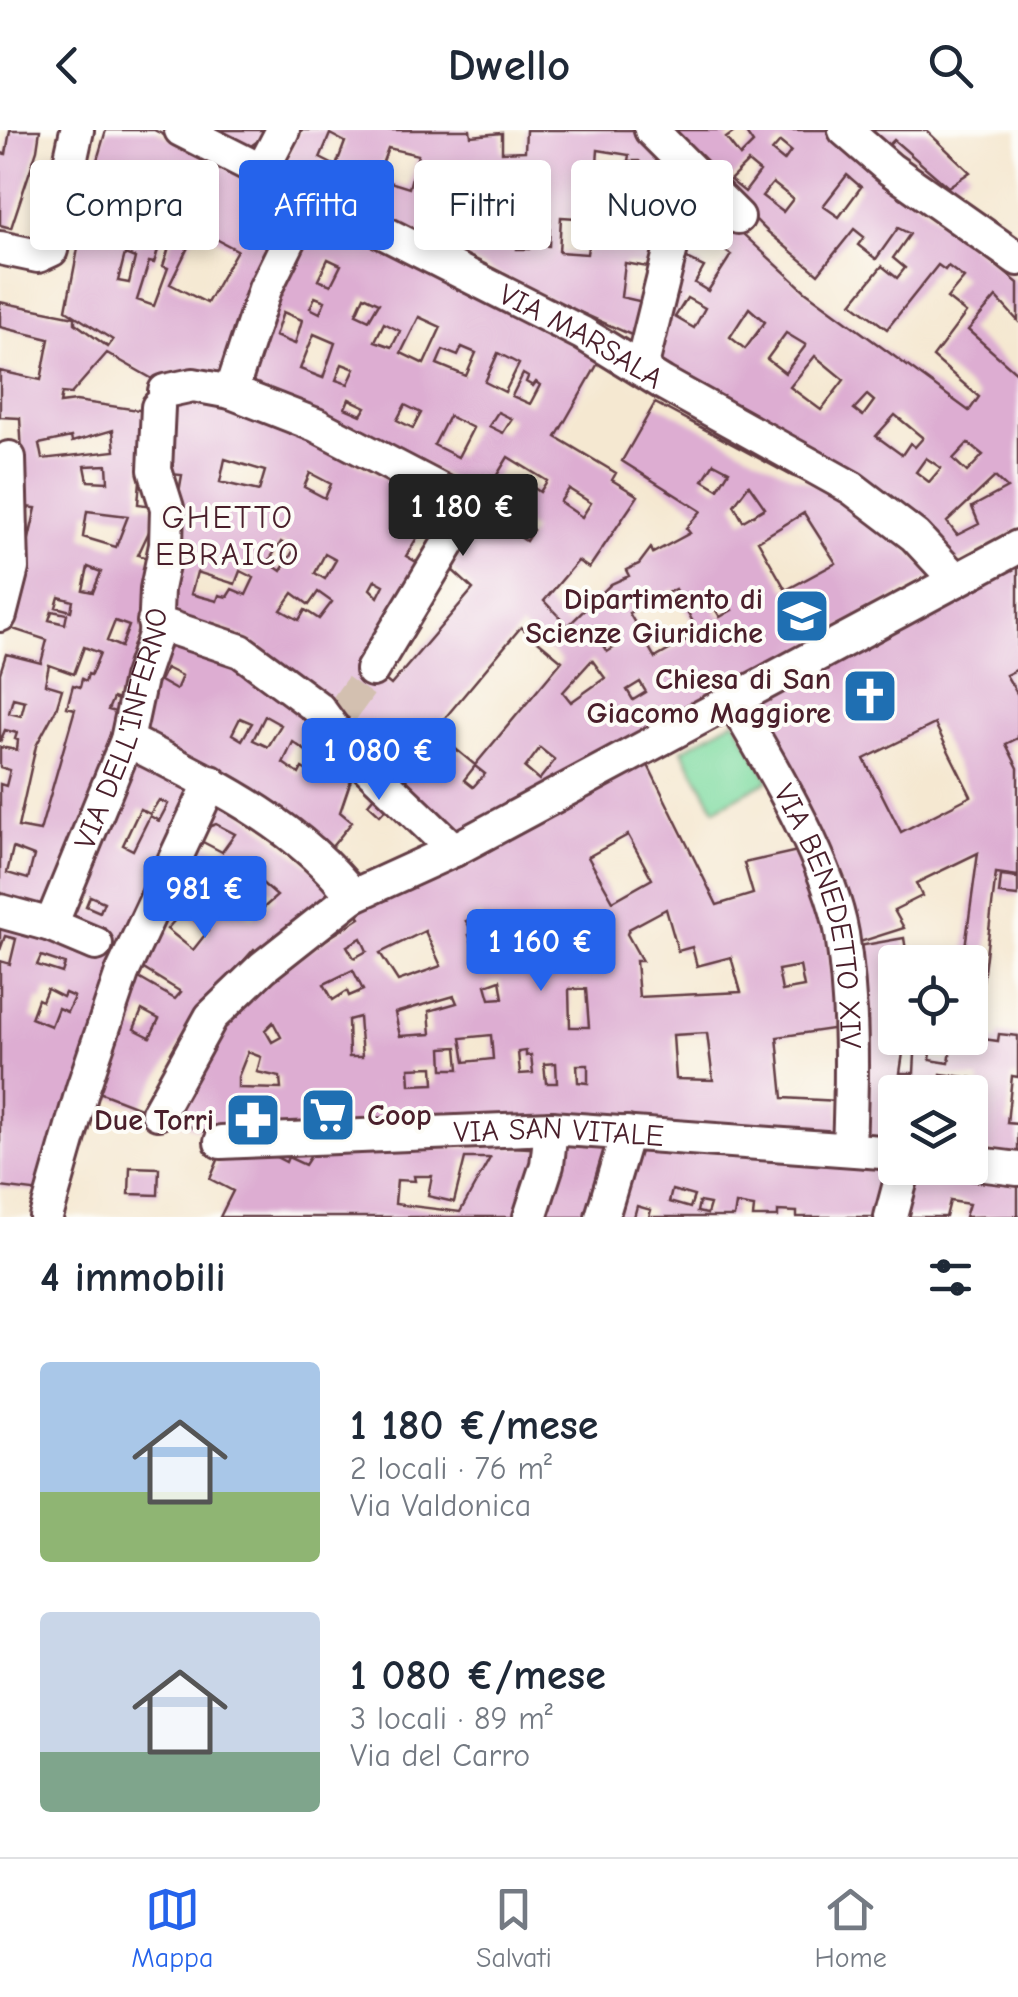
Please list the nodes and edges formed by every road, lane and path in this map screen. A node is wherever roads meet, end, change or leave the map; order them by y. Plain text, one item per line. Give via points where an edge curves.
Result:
1 (77, 130) edge
2 (181, 130) edge
3 (284, 130) edge
4 (651, 130) edge
5 (845, 130) edge
6 (239, 160) edge
7 (268, 160) edge
8 (680, 160) edge
9 (733, 212) edge
10 (738, 217) dead end
11 (394, 240) edge
12 (0, 248) edge
13 (284, 250) edge
14 (670, 250) edge
15 (1018, 259) edge
16 (641, 369) junction
17 (232, 392) junction
18 (9, 458) dead end
19 (1018, 546) edge
20 (6, 566) edge
21 (956, 580) junction
22 (0, 615) edge
23 (154, 622) junction
24 (372, 670) tunnel mouth
25 (732, 699) junction
26 (127, 740) junction
27 (211, 782) junction
28 (454, 850) junction
29 (352, 896) junction
30 (0, 912) edge
31 (51, 925) junction
32 (114, 952) junction
33 (158, 1113) dead end
34 (551, 1128) junction
35 (628, 1133) junction
36 (221, 1142) dead end
37 (849, 1148) junction
38 (878, 1151) edge
39 (988, 1165) edge
40 (1018, 1169) edge
41 (899, 1185) edge
42 (46, 1217) edge
43 (530, 1217) edge
44 (602, 1217) edge
45 (891, 1217) edge

1 - 12 street via 51,250 38,256
2 - 6 street, VIA MARSALA
3 - 7 street
4 - 8 street
5 - 15 street
9 - 10 street
11 - 16 street, VIA MARSALA
13 - 17 street
14 - 16 street
16 - 21 street, VIA MARSALA via 852,488 914,536
17 - 23 street, VIA DELL'INFERNO via 193,385 162,399 155,470 167,508 166,545
17 - 24 street via 316,425 471,506
18 - 20 street
19 - 21 street
20 - 22 street
21 - 25 street
23 - 26 street, VIA DELL'INFERNO
23 - 28 street via 241,651 318,708
25 - 28 street
25 - 37 street, VIA BENEDETTO XIV via 816,854 841,930 852,1026
26 - 27 street
26 - 31 street, VIA DELL'INFERNO
27 - 29 street via 293,834
27 - 32 street
28 - 29 street
29 - 33 street via 211,1017
30 - 31 street
31 - 32 street
32 - 42 street
34 - 35 street, VIA SAN VITALE
34 - 36 street, VIA SAN VITALE
34 - 43 street
35 - 37 street, VIA SAN VITALE
35 - 44 street
37 - 38 street, VIA SAN VITALE
39 - 40 street
41 - 45 street

